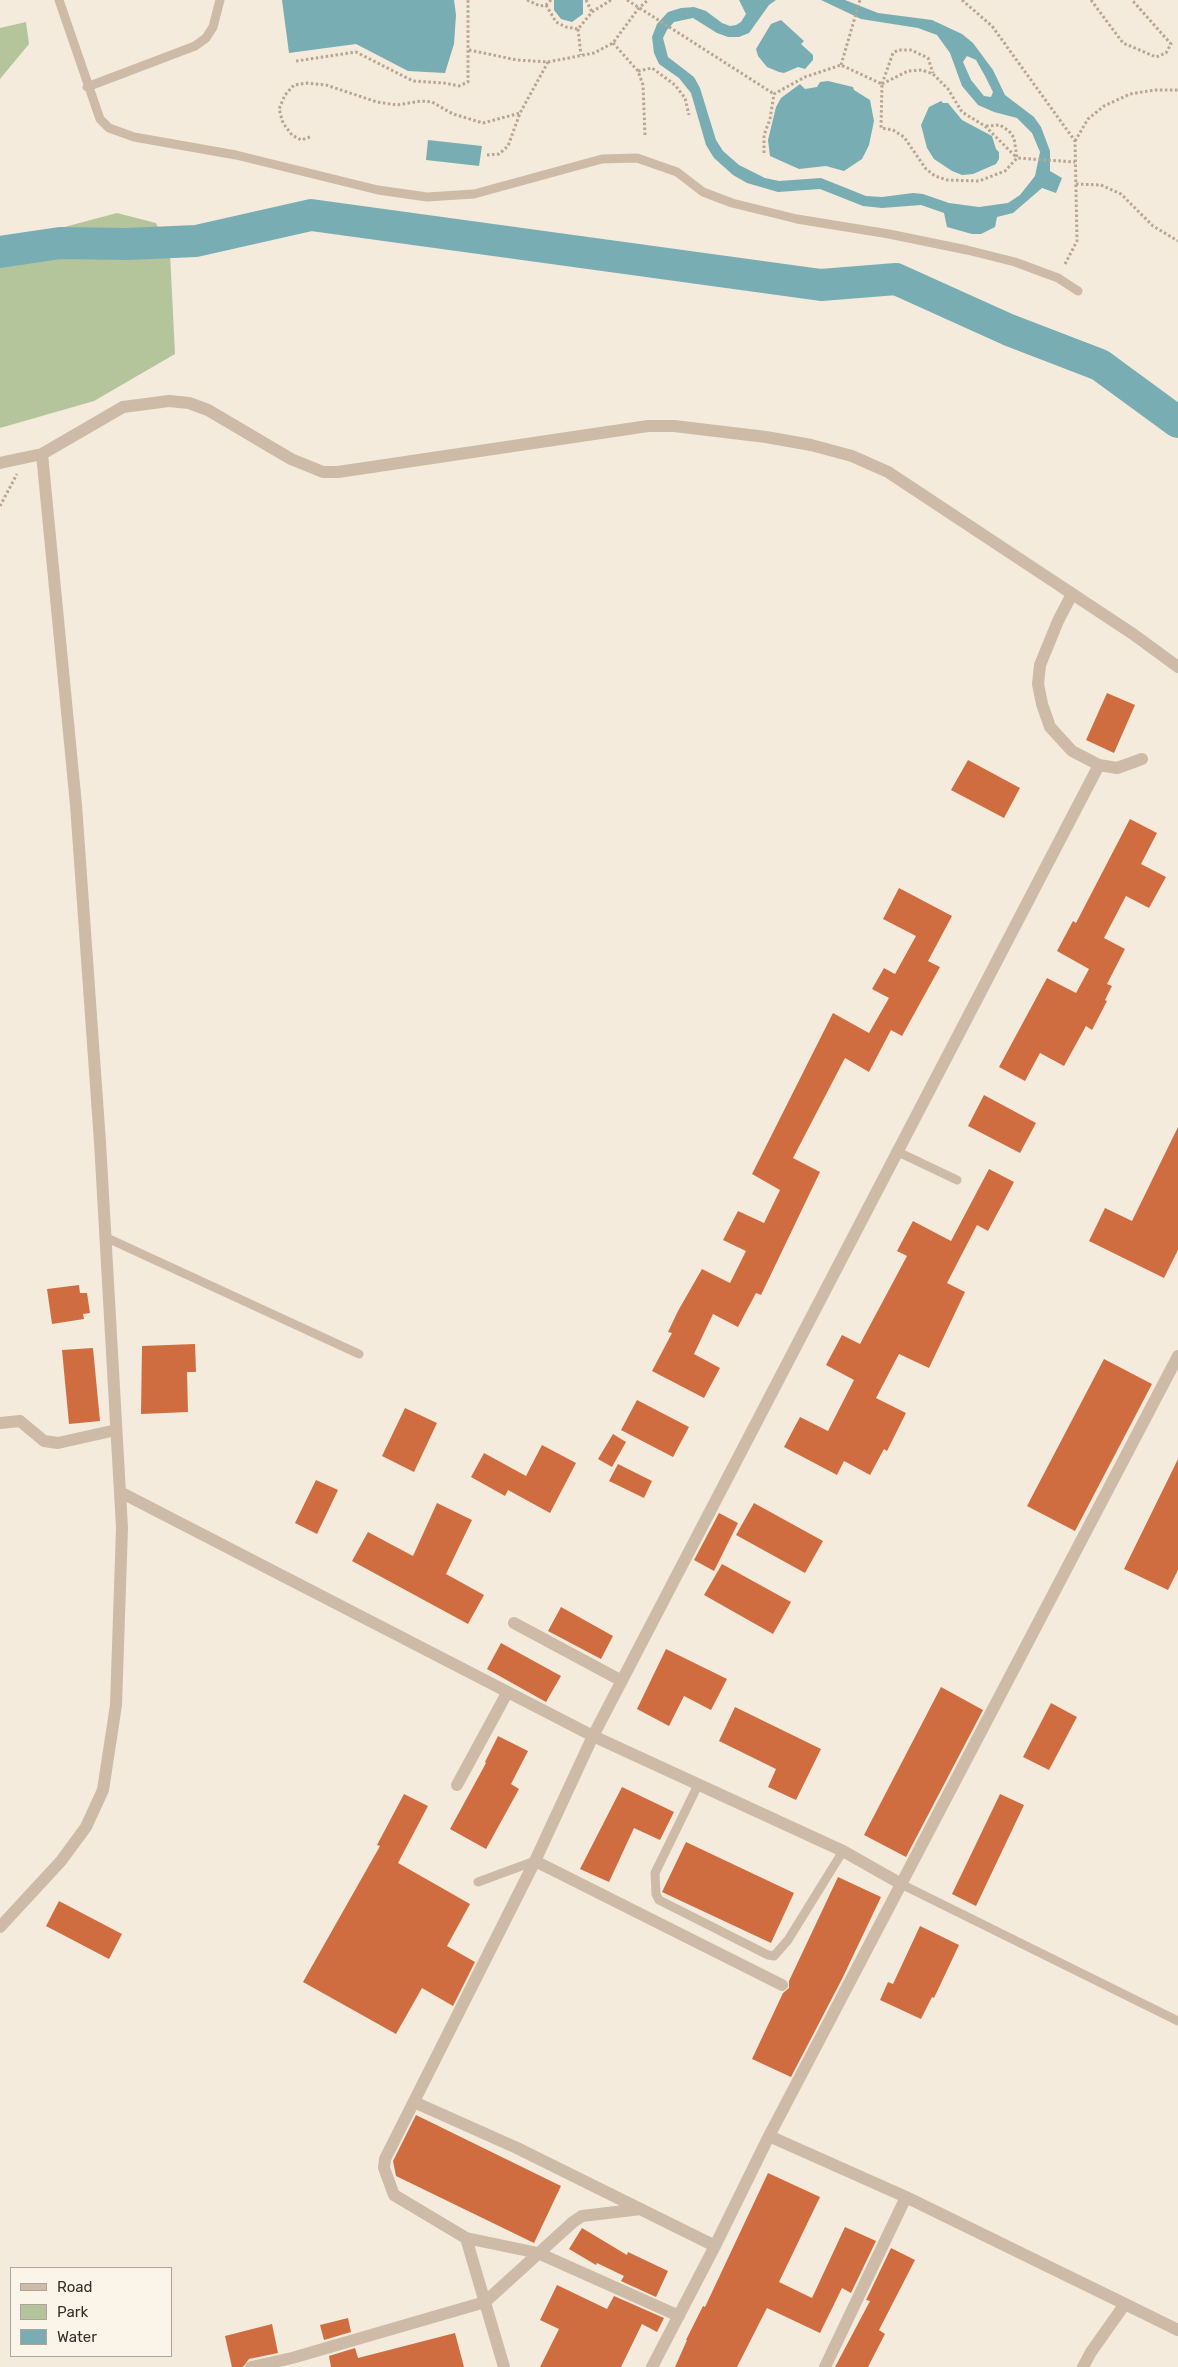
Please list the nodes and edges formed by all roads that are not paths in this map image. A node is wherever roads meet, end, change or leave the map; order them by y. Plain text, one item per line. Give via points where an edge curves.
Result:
1 (59, 0) edge
2 (220, 0) edge
3 (87, 86) junction
4 (1078, 291) dead end
5 (42, 454) junction
6 (0, 463) edge
7 (1072, 594) junction
8 (1178, 667) edge
9 (1142, 759) dead end
10 (1099, 765) junction
11 (896, 1151) junction
12 (957, 1180) dead end
13 (105, 1237) junction
14 (359, 1354) dead end
15 (1178, 1356) edge
16 (0, 1422) edge
17 (116, 1430) junction
18 (120, 1492) junction
19 (514, 1623) dead end
20 (622, 1681) junction
21 (507, 1693) junction
22 (593, 1736) junction
23 (457, 1785) dead end
24 (698, 1785) junction
25 (843, 1851) junction
26 (535, 1861) junction
27 (478, 1882) dead end
28 (903, 1885) junction
29 (0, 1926) edge
30 (782, 1985) dead end
31 (1178, 2021) edge
32 (414, 2102) junction
33 (769, 2136) junction
34 (906, 2198) junction
35 (641, 2209) junction
36 (466, 2238) junction
37 (715, 2246) junction
38 (538, 2253) junction
39 (485, 2302) junction
40 (1125, 2304) junction
41 (679, 2316) junction
42 (1178, 2330) edge
43 (293, 2362) edge
44 (251, 2367) edge
45 (504, 2367) edge
46 (652, 2367) edge
47 (825, 2367) edge
48 (1083, 2367) edge

1 - 3 lane
2 - 3 lane via 213,27 195,46
3 - 4 lane via 100,119 108,128 134,138 236,155 378,190 427,197 474,194 602,159 637,158 677,172 703,192 732,203 797,220 889,234 1015,262 1058,278
5 - 6 street
5 - 7 street via 123,407 169,401 189,403 208,410 291,459 323,472 648,426 766,437 845,454 888,472
5 - 13 street via 76,806
7 - 8 street
7 - 10 street via 1049,641 1040,665 1038,684 1050,727 1072,751
9 - 10 street via 1117,768
10 - 11 street
11 - 12 lane
11 - 20 street
13 - 14 lane
13 - 17 street
15 - 28 street
16 - 17 street via 20,1421 44,1441 58,1443
17 - 18 street
18 - 21 street
18 - 29 street via 122,1528 116,1704 102,1790 86,1828 61,1861
19 - 20 street
20 - 22 street
21 - 22 street
21 - 23 street
22 - 24 street
22 - 26 street
24 - 25 street
24 - 25 lane via 655,1873 656,1894 659,1900 768,1956 774,1956 788,1940
25 - 28 street
26 - 27 lane
26 - 30 street
26 - 32 street
28 - 31 lane
28 - 33 street
32 - 35 street
32 - 36 street via 385,2159 389,2186 394,2195
33 - 34 street
33 - 37 street
34 - 40 street
34 - 47 street
35 - 37 street
35 - 38 street via 582,2216
36 - 38 street
36 - 39 street
37 - 41 street
38 - 39 street
38 - 41 street
39 - 43 street
39 - 45 street
40 - 42 street
40 - 48 street
41 - 46 street
43 - 44 street

